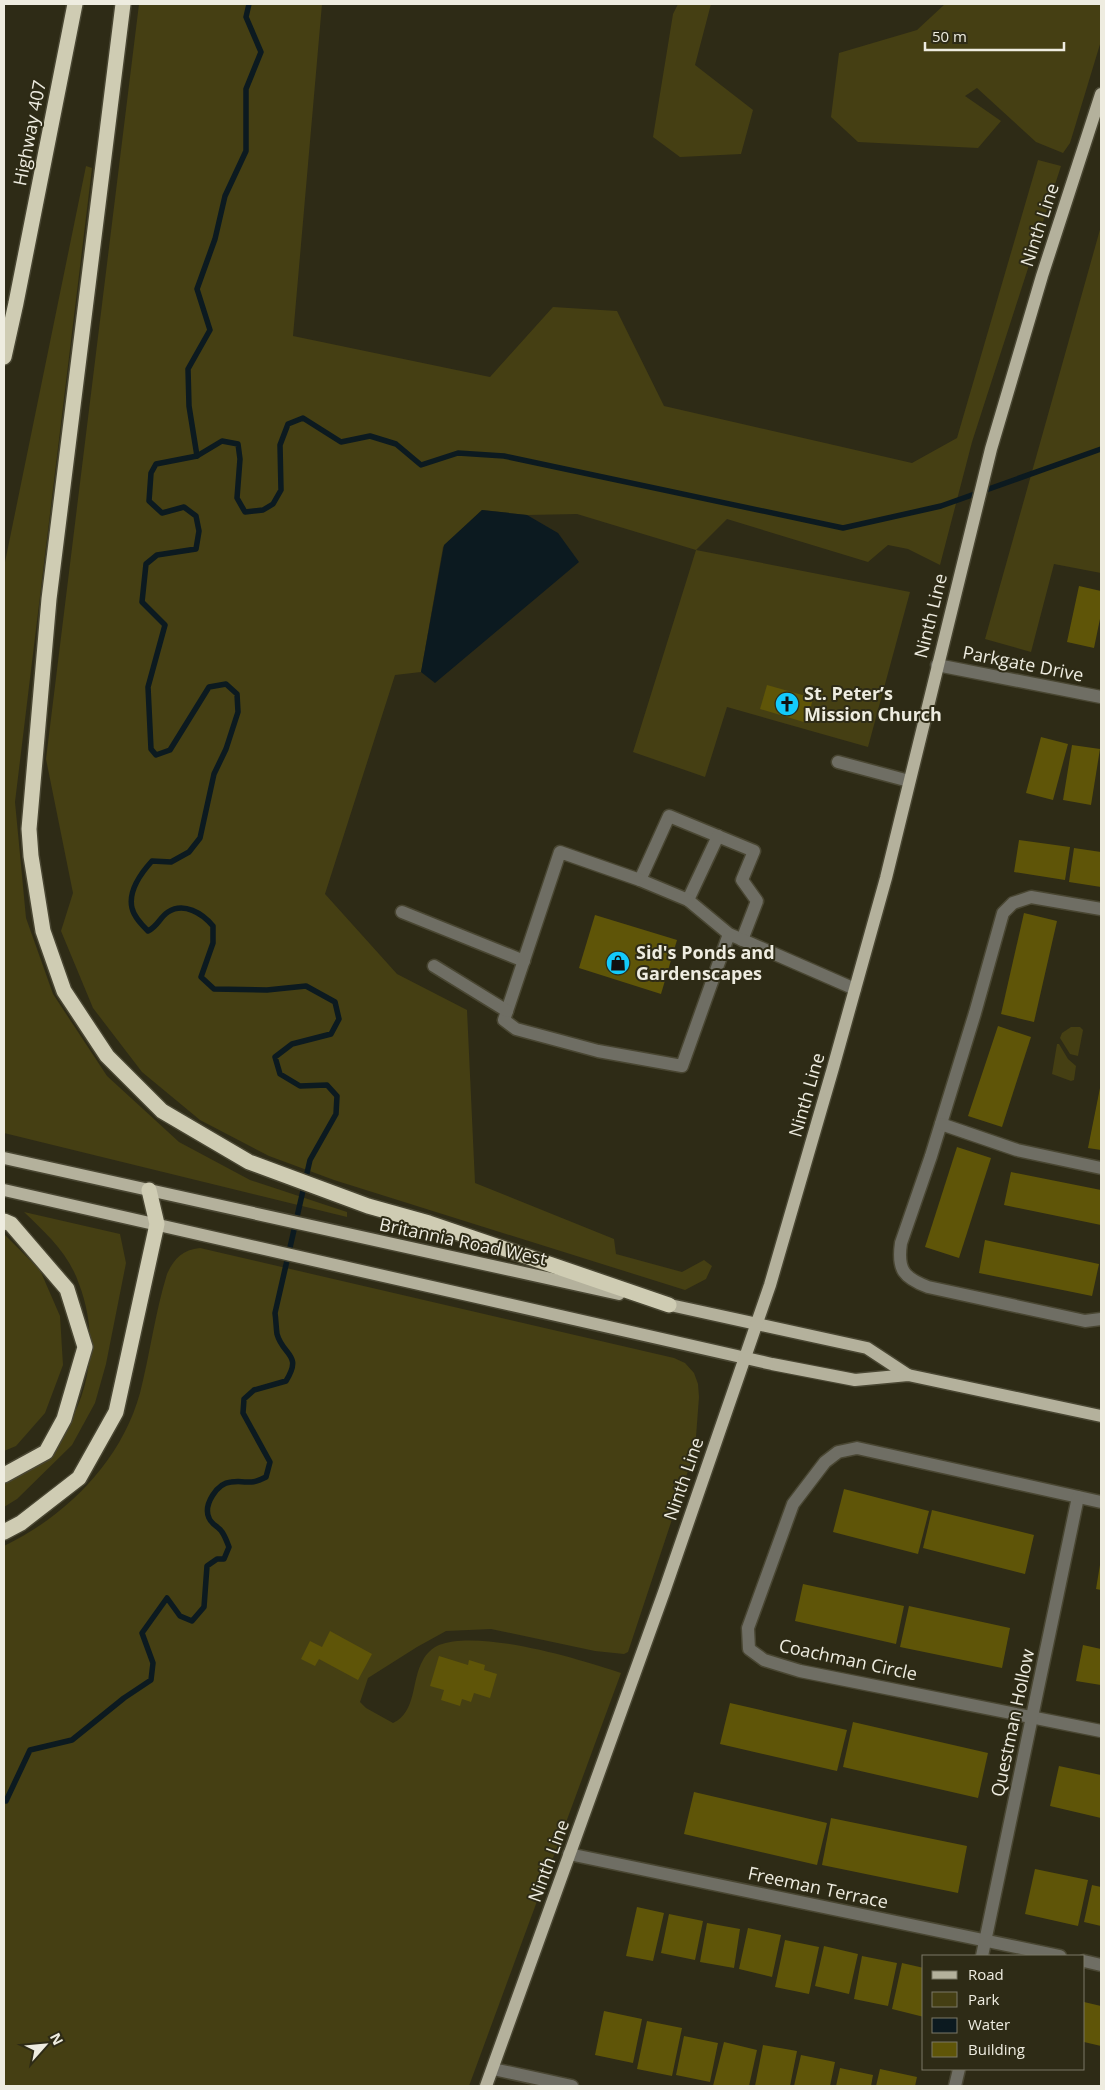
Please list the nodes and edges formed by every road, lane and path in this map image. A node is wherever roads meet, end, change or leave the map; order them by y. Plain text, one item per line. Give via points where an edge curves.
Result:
1 (75, 4) edge
2 (123, 4) edge
3 (1101, 94) edge
4 (4, 357) edge
5 (937, 665) junction
6 (1101, 697) edge
7 (838, 762) dead end
8 (909, 782) junction
9 (718, 836) junction
10 (640, 880) junction
11 (688, 900) junction
12 (1101, 909) edge
13 (402, 912) dead end
14 (729, 934) junction
15 (742, 940) junction
16 (524, 962) junction
17 (434, 966) dead end
18 (855, 989) junction
19 (507, 1011) junction
20 (941, 1124) junction
21 (4, 1158) edge
22 (1101, 1168) edge
23 (4, 1190) edge
24 (149, 1190) junction
25 (4, 1221) edge
26 (157, 1224) junction
27 (669, 1305) junction
28 (1101, 1319) edge
29 (756, 1325) junction
30 (744, 1357) junction
31 (908, 1374) junction
32 (1101, 1416) edge
33 (4, 1475) edge
34 (1078, 1497) junction
35 (1101, 1502) edge
36 (4, 1532) edge
37 (1032, 1717) junction
38 (1101, 1731) edge
39 (570, 1854) junction
40 (985, 1940) junction
41 (982, 1955) edge
42 (1055, 1955) edge
43 (1085, 1961) edge
44 (1101, 1965) edge
45 (492, 2069) junction
46 (959, 2070) edge
47 (486, 2086) edge
48 (572, 2086) edge
49 (955, 2086) edge

1 - 4 highway, Highway 407
2 - 27 highway via 49,600 29,829 43,931 64,991 106,1056 162,1111 249,1162 368,1206 438,1226
3 - 5 main road, Ninth Line via 991,449
5 - 6 street, Parkgate Drive
5 - 8 main road, Ninth Line
7 - 8 street
8 - 18 main road, Ninth Line
9 - 10 street via 669,816
9 - 11 street
9 - 15 street via 754,851 742,880 757,901
10 - 11 street
10 - 16 street via 560,852
11 - 14 street
12 - 20 street via 1031,897 1013,903 1003,913
13 - 16 street
14 - 15 street
14 - 19 street via 682,1066 598,1051 516,1029 504,1020
15 - 18 street
16 - 19 street
17 - 19 street
18 - 29 main road, Ninth Line
20 - 22 street via 1017,1150
20 - 28 street via 901,1243 899,1256 903,1272 913,1282 928,1287 1085,1321
21 - 24 main road, Britannia Road West
23 - 26 main road, Britannia Road West
24 - 26 highway
24 - 27 main road, Britannia Road West
25 - 33 highway via 11,1224 67,1289 85,1347 64,1419 46,1452
26 - 30 main road, Britannia Road West
26 - 36 highway via 116,1412 79,1478 21,1523
27 - 29 main road, Britannia Road West
29 - 30 main road, Ninth Line
29 - 31 main road, Britannia Road West via 867,1348
30 - 31 main road, Britannia Road West via 855,1380
30 - 39 main road, Ninth Line
31 - 32 main road, Britannia Road West
34 - 35 street, Coachman Circle
34 - 37 street, Questman Hollow
34 - 37 street, Coachman Circle via 857,1448 838,1452 825,1462 793,1504 748,1628 749,1649 764,1660
37 - 38 street, Coachman Circle
37 - 40 street, Questman Hollow
39 - 40 street, Freeman Terrace
39 - 45 main road, Ninth Line
40 - 41 street, Questman Hollow
40 - 42 street, Freeman Terrace
43 - 44 street
45 - 47 main road, Ninth Line
45 - 48 street
46 - 49 street

